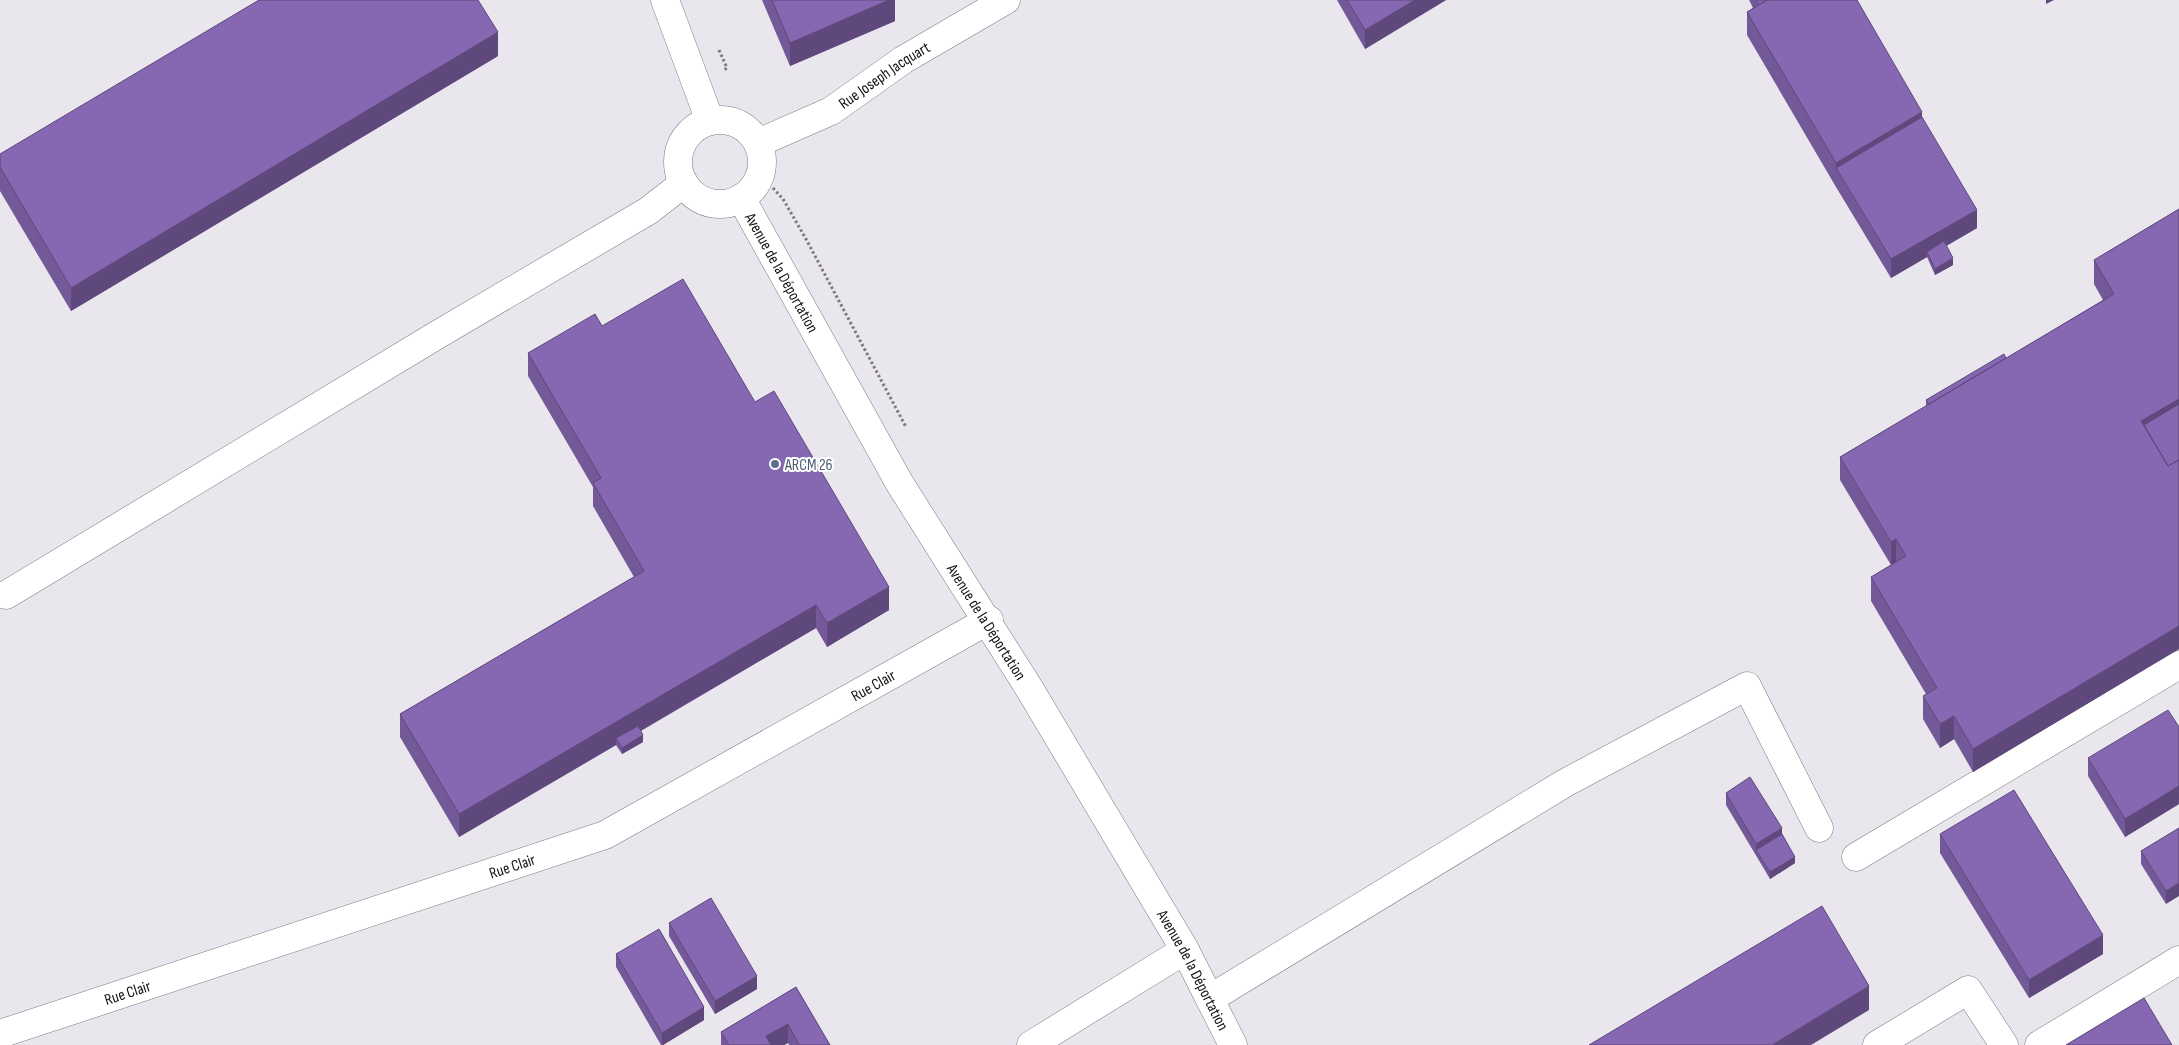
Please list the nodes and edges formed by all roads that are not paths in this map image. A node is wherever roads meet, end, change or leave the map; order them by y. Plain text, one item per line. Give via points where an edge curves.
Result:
1 (665, 0) edge
2 (1006, 0) edge
3 (710, 121) junction
4 (758, 143) junction
5 (684, 183) junction
6 (742, 198) junction
7 (6, 595) dead end
8 (989, 620) junction
9 (2179, 665) edge
10 (1820, 828) dead end
11 (1856, 857) dead end
12 (1185, 950) junction
13 (2179, 960) edge
14 (1211, 998) junction
15 (0, 1034) edge
16 (1031, 1045) edge
17 (1233, 1045) edge
18 (1877, 1045) edge
19 (2004, 1045) edge
20 (2039, 1045) edge

1 - 3 street
2 - 4 street, Rue Joseph Jacquart via 903,60 831,111
3 - 4 street via 730,120 747,128
3 - 5 street via 693,129 682,145 678,164
4 - 6 street via 762,158 761,174 754,188
5 - 6 street via 706,201 720,204
5 - 7 street via 648,211
6 - 8 street, Avenue de la Déportation via 900,484
8 - 12 street, Avenue de la Déportation
8 - 15 street, Rue Clair via 605,835
9 - 11 street
10 - 14 street via 1747,686 1565,783
12 - 14 street, Avenue de la Déportation
12 - 16 street
13 - 20 street
14 - 17 street, Avenue de la Déportation
18 - 19 street via 1968,990

